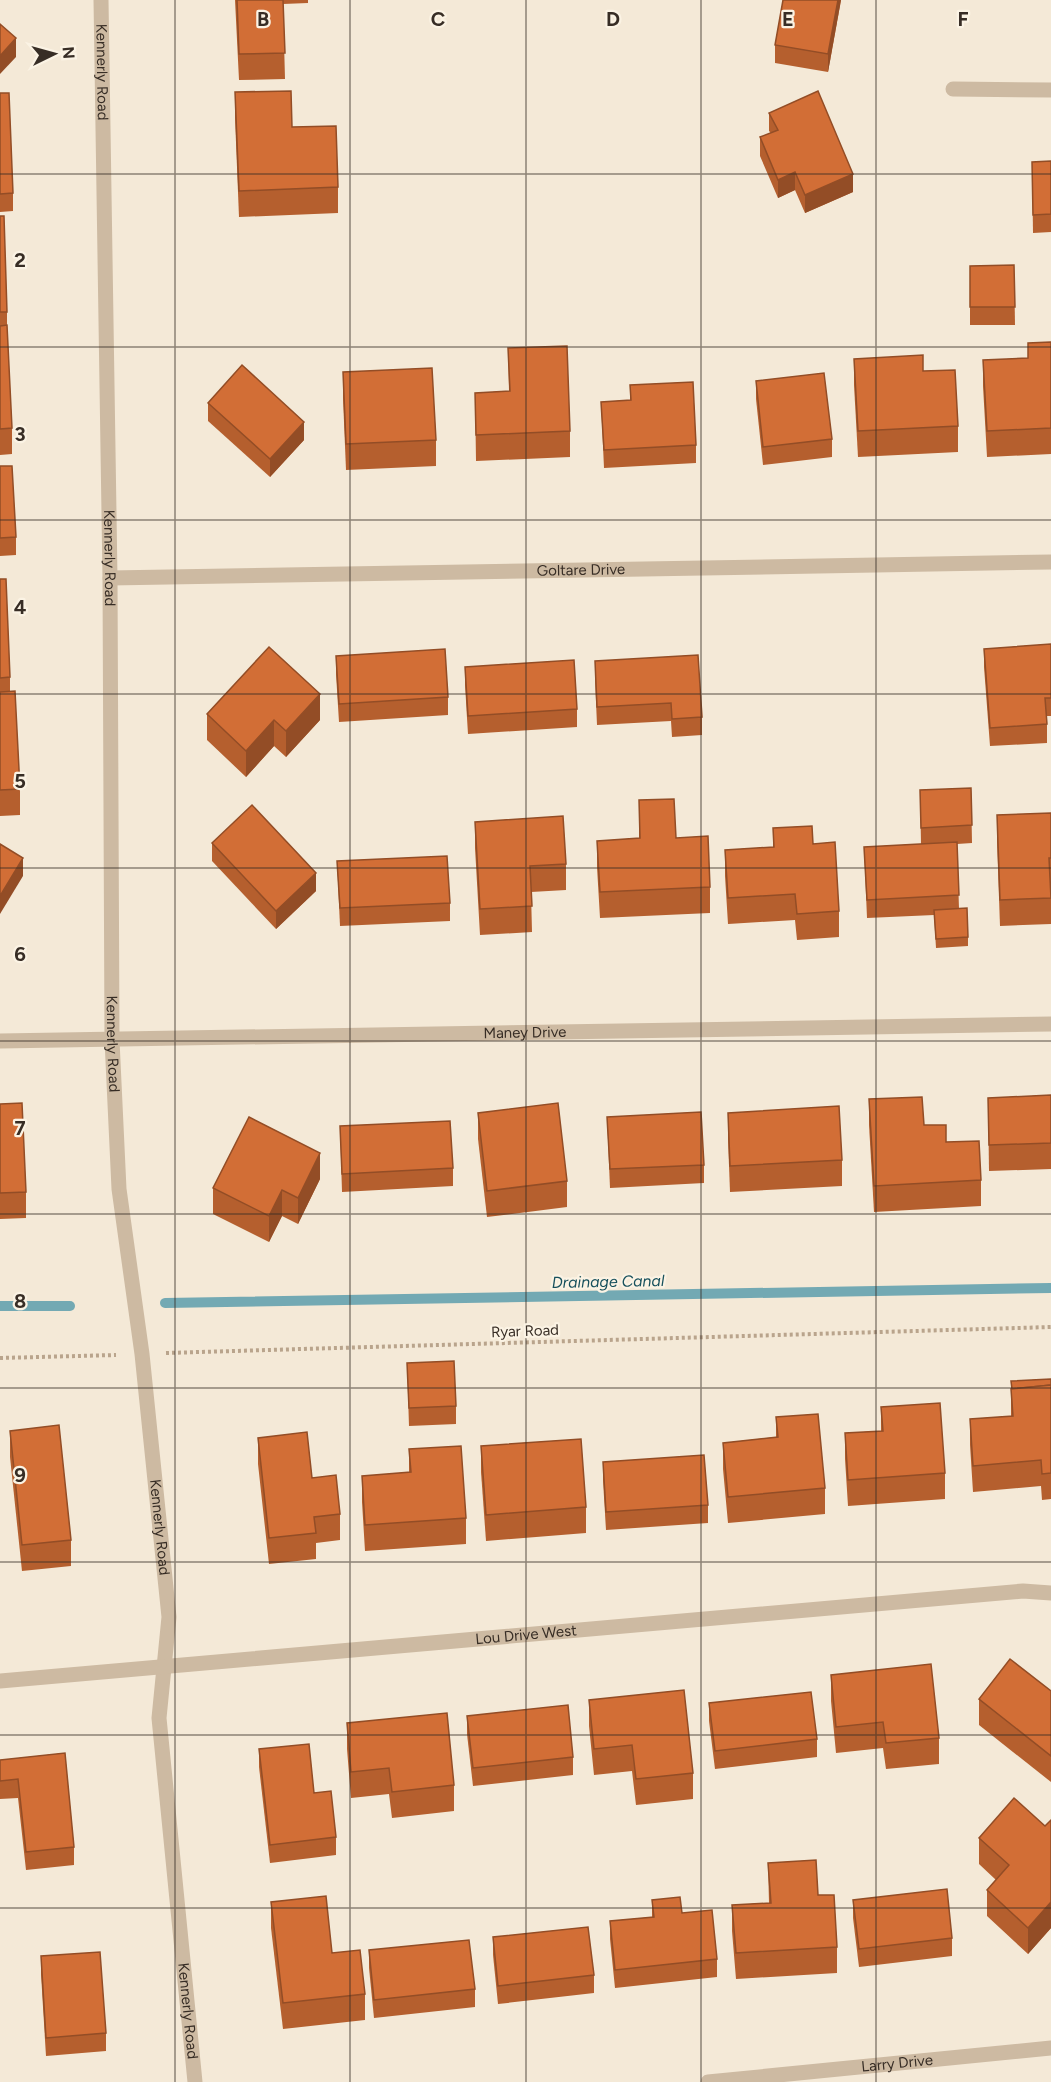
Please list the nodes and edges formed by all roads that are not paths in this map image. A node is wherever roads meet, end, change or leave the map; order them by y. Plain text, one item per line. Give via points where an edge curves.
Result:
1 (101, 0) edge
2 (953, 89) dead end
3 (1051, 90) edge
4 (1051, 562) edge
5 (110, 578) junction
6 (1051, 1024) edge
7 (112, 1040) junction
8 (0, 1041) edge
9 (1051, 1593) edge
10 (165, 1665) junction
11 (0, 1681) edge
12 (1051, 2048) edge
13 (195, 2082) edge
14 (708, 2082) edge

1 - 5 street, Kennerly Road
2 - 3 street
4 - 5 street, Goltare Drive
5 - 7 street, Kennerly Road
6 - 7 street, Maney Drive
7 - 8 street, Maney Drive
7 - 10 street, Kennerly Road via 119,1189 142,1354 169,1617
9 - 10 street, Lou Drive West via 1023,1591
10 - 11 street, Lou Drive West
10 - 13 street, Kennerly Road via 159,1718
12 - 14 street, Larry Drive

